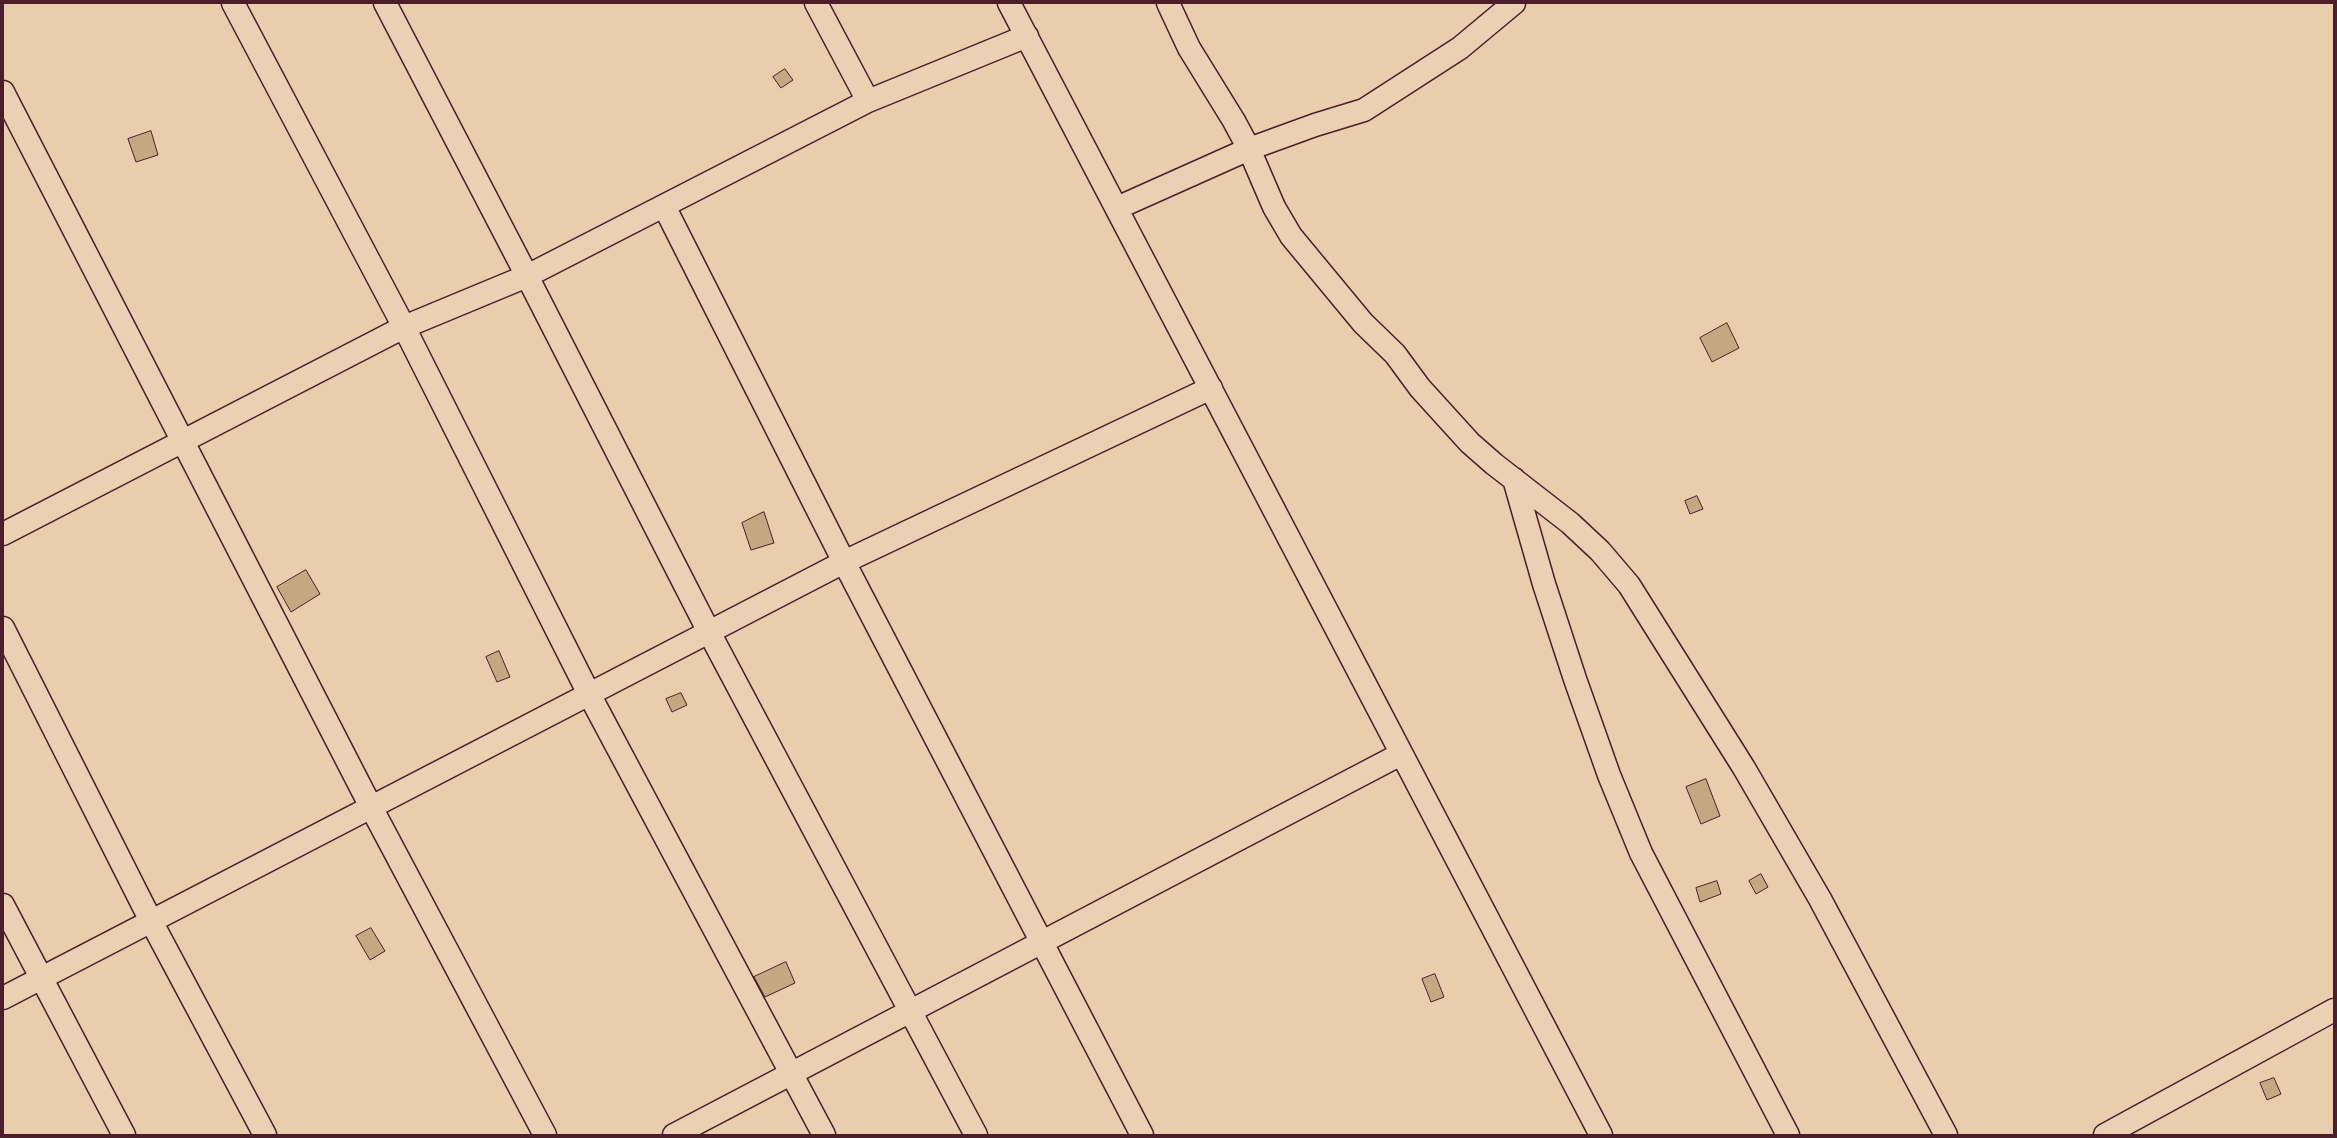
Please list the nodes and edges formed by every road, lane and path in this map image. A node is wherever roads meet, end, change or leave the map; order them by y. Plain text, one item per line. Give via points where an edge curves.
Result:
1 (233, 3) edge
2 (385, 3) edge
3 (816, 3) edge
4 (1009, 3) edge
5 (1168, 3) edge
6 (1514, 3) edge
7 (1027, 36) junction
8 (3, 92) edge
9 (868, 102) junction
10 (1249, 149) junction
11 (664, 206) junction
12 (1116, 208) junction
13 (527, 276) junction
14 (404, 327) junction
15 (1211, 388) junction
16 (182, 441) junction
17 (1514, 479) junction
18 (3, 534) edge
19 (844, 562) junction
20 (3, 628) edge
21 (709, 632) junction
22 (589, 694) junction
23 (1401, 754) junction
24 (371, 807) junction
25 (3, 905) edge
26 (151, 921) junction
27 (1043, 941) junction
28 (40, 978) junction
29 (3, 998) edge
30 (911, 1010) junction
31 (2334, 1010) edge
32 (792, 1073) junction
33 (124, 1135) edge
34 (265, 1135) edge
35 (545, 1135) edge
36 (674, 1135) edge
37 (824, 1135) edge
38 (976, 1135) edge
39 (1142, 1135) edge
40 (1601, 1135) edge
41 (1788, 1135) edge
42 (1946, 1135) edge
43 (2106, 1135) edge

1 - 14 street
2 - 13 street
3 - 9 street
4 - 7 street
5 - 10 street via 1189,48
6 - 10 street via 1460,48 1364,110
7 - 9 street
7 - 12 street
8 - 16 street
9 - 11 street
10 - 12 street
10 - 17 street via 1274,207 1290,236 1363,323 1395,354 1420,388 1470,442
11 - 13 street
11 - 19 street
12 - 15 street
13 - 14 street
13 - 21 street
14 - 16 street
14 - 22 street
15 - 19 street
15 - 23 street
16 - 18 street
16 - 24 street
17 - 41 street via 1575,679 1609,775 1641,853
17 - 42 street via 1570,523 1600,551 1629,585 1748,774 1823,906
19 - 21 street
19 - 27 street
20 - 26 street
21 - 22 street
21 - 30 street
22 - 24 street
22 - 32 street
23 - 27 street
23 - 40 street
24 - 26 street
24 - 35 street
25 - 28 street
26 - 28 street
26 - 34 street
27 - 30 street
27 - 39 street
28 - 29 street
28 - 33 street
30 - 32 street
30 - 38 street
31 - 43 street
32 - 36 street
32 - 37 street

